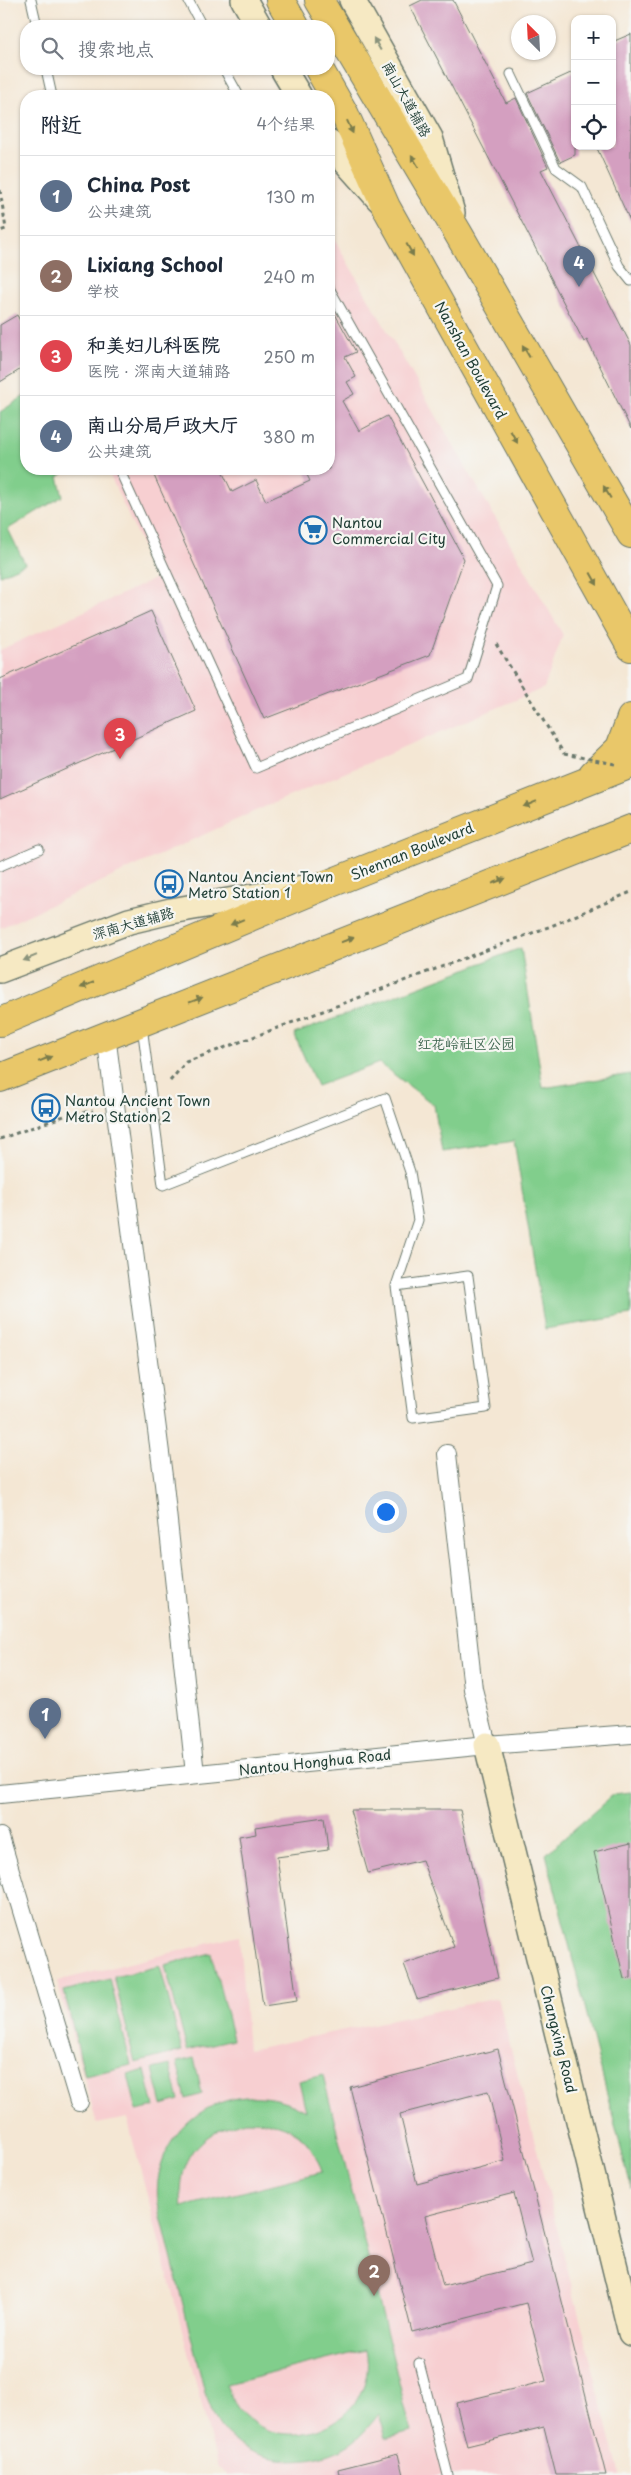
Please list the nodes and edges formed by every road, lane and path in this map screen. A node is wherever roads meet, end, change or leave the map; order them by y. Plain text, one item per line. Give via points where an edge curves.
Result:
1 (31, 0) edge
2 (188, 0) edge
3 (244, 0) edge
4 (280, 0) edge
5 (319, 0) edge
6 (352, 0) edge
7 (36, 20) edge
8 (199, 20) edge
9 (256, 20) edge
10 (292, 20) edge
11 (331, 20) edge
12 (335, 27) edge
13 (511, 74) dead end
14 (47, 75) edge
15 (227, 75) edge
16 (287, 75) edge
17 (322, 75) edge
18 (51, 90) edge
19 (236, 90) edge
20 (295, 90) edge
21 (331, 90) edge
22 (335, 97) edge
23 (335, 150) edge
24 (0, 190) edge
25 (386, 207) junction
26 (0, 231) edge
27 (458, 232) junction
28 (631, 281) edge
29 (335, 299) edge
30 (122, 475) edge
31 (631, 534) edge
32 (484, 626) junction
33 (630, 647) edge
34 (631, 718) edge
35 (623, 764) edge
36 (576, 786) junction
37 (631, 829) edge
38 (38, 848) dead end
39 (0, 866) edge
40 (331, 883) junction
41 (631, 892) edge
42 (0, 970) edge
43 (141, 1021) junction
44 (0, 1022) edge
45 (106, 1035) junction
46 (0, 1078) edge
47 (170, 1081) dead end
48 (93, 1111) dead end
49 (0, 1139) edge
50 (396, 1286) junction
51 (447, 1454) dead end
52 (631, 1734) edge
53 (487, 1744) junction
54 (195, 1774) junction
55 (0, 1794) edge
56 (0, 1837) edge
57 (79, 2102) dead end
58 (629, 2318) edge
59 (419, 2362) dead end
60 (448, 2475) edge

1 - 7 lane
2 - 8 lane
3 - 9 street
4 - 10 main road
11 -> 5 main road
27 -> 6 street, 南山大道辅路 via 430,138
27 -> 12 main road
13 - 28 lane via 556,168 582,186 619,266
14 - 18 lane
15 - 19 lane
16 - 20 street
17 -> 21 main road, Nanshan Boulevard
22 -> 25 main road, Nanshan Boulevard
23 - 25 street
24 - 26 path via 6,229
25 -> 33 main road, Nanshan Boulevard
31 -> 27 main road
29 - 32 lane via 497,586
30 - 32 lane via 256,768 468,679
32 - 35 path, bridge via 564,754
34 - 36 main road via 620,748
35 - 36 main road, Shennan Boulevard
36 -> 40 main road, Shennan Boulevard
43 -> 37 main road
38 - 39 lane
40 -> 42 street, 深南大道辅路 via 129,921
40 -> 44 main road, Shennan Boulevard
41 - 47 path via 551,926 186,1062
43 - 45 main road
43 - 50 lane via 163,1185 385,1098 410,1172 418,1220
46 -> 45 main road
45 - 54 street via 164,1484
48 - 49 path via 67,1115
50 - 50 lane via 412,1418 486,1408 468,1276
51 - 53 street via 473,1689
52 - 53 street, Nantou Honghua Road
53 - 54 street, Nantou Honghua Road
53 - 58 street, Changxing Road
54 - 55 street, Nantou Honghua Road
56 - 57 street
59 - 60 lane

